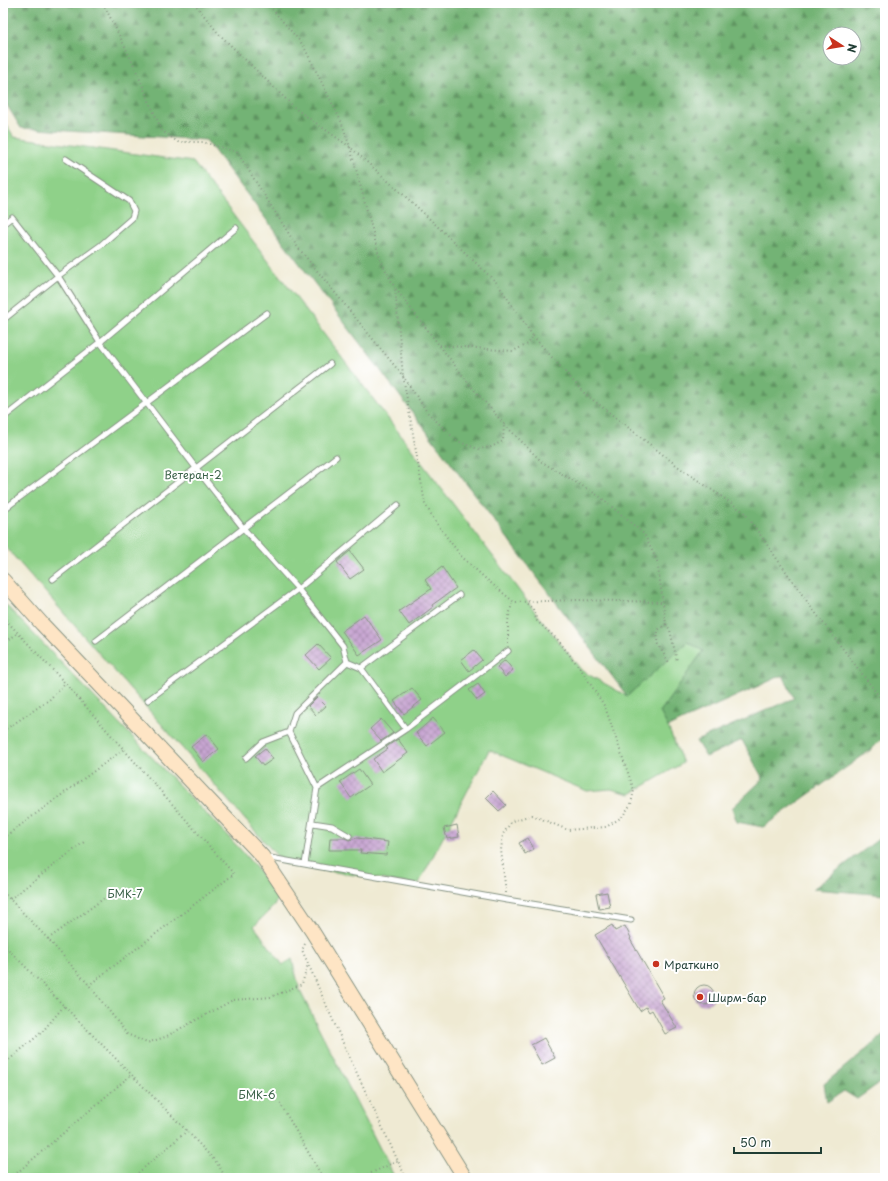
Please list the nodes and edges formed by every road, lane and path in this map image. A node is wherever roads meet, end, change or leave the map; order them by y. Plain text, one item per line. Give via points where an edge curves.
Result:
1 (103, 3) edge
2 (194, 3) edge
3 (267, 3) edge
4 (350, 147) junction
5 (66, 159) dead end
6 (3, 224) edge
7 (236, 228) dead end
8 (58, 276) junction
9 (395, 288) junction
10 (267, 313) dead end
11 (3, 320) edge
12 (533, 336) junction
13 (100, 342) junction
14 (438, 345) junction
15 (330, 364) dead end
16 (403, 376) junction
17 (147, 403) junction
18 (3, 418) edge
19 (504, 424) junction
20 (336, 457) dead end
21 (196, 468) junction
22 (398, 505) dead end
23 (3, 510) edge
24 (244, 529) junction
25 (53, 579) dead end
26 (3, 580) edge
27 (298, 589) junction
28 (458, 595) dead end
29 (514, 602) junction
30 (525, 602) junction
31 (663, 602) junction
32 (3, 617) edge
33 (666, 624) junction
34 (18, 633) junction
35 (96, 641) dead end
36 (3, 644) edge
37 (508, 651) joint
38 (677, 661) dead end
39 (347, 662) junction
40 (670, 664) dead end
41 (361, 668) junction
42 (65, 683) junction
43 (148, 700) dead end
44 (885, 704) edge
45 (406, 729) junction
46 (3, 731) edge
47 (289, 732) junction
48 (124, 749) junction
49 (246, 758) dead end
50 (317, 788) junction
51 (313, 823) junction
52 (349, 836) dead end
53 (3, 838) edge
54 (84, 842) dead end
55 (262, 856) junction
56 (305, 864) junction
57 (3, 892) edge
58 (110, 894) dead end
59 (10, 899) junction
60 (507, 900) junction
61 (631, 920) dead end
62 (312, 931) junction
63 (48, 939) junction
64 (3, 944) edge
65 (7, 948) junction
66 (3, 952) edge
67 (308, 964) junction
68 (89, 985) junction
69 (64, 1006) junction
70 (3, 1065) edge
71 (132, 1074) junction
72 (280, 1103) dead end
73 (187, 1130) junction
74 (398, 1161) junction
75 (11, 1178) edge
76 (132, 1178) edge
77 (226, 1178) edge
78 (323, 1178) edge
79 (360, 1178) edge
80 (406, 1178) edge
81 (464, 1178) edge

1 - 16 path via 162,131 178,142 202,142 237,152 296,245
2 - 4 path via 218,32 296,109
3 - 4 path via 303,45 341,121
4 - 9 path via 380,259
4 - 12 path via 497,283
5 - 8 lane via 129,201 134,211 132,218 101,245
6 - 8 lane via 12,217
7 - 13 lane
8 - 11 lane
8 - 13 lane
9 - 14 path
9 - 16 path
10 - 17 lane
12 - 14 path via 528,344 513,351
12 - 44 path via 583,392 680,468 744,512 811,607
13 - 17 lane
13 - 18 lane
14 - 19 path
15 - 21 lane
16 - 19 path via 427,412 457,441 478,448 491,447 503,441
16 - 29 path via 425,504 436,524 461,556
17 - 21 lane
17 - 23 lane
19 - 31 path via 542,462 599,496 644,534 658,561
20 - 24 lane
21 - 24 lane
21 - 25 lane
22 - 27 lane
24 - 27 lane
24 - 35 lane
26 - 55 main road
27 - 39 lane via 343,646
27 - 43 lane
28 - 41 lane
29 - 30 path
29 - 37 path via 508,620
30 - 31 path
30 - 60 path via 533,610 537,621 558,640 582,671 605,707 634,790 631,804 622,817 606,827 568,830 532,815 512,821 503,834 501,850
31 - 33 path
32 - 34 path
33 - 38 path via 670,630
33 - 40 path via 658,630 657,643
34 - 36 path
34 - 42 path
37 - 45 lane
39 - 41 lane
39 - 47 lane via 295,713
41 - 45 lane
42 - 46 path via 49,700
42 - 48 path
45 - 50 lane
47 - 49 lane via 263,742
47 - 50 lane
48 - 53 path
48 - 68 path via 234,874
50 - 51 lane
51 - 52 lane via 332,826
51 - 56 lane
54 - 59 path
55 - 56 lane
55 - 62 main road
56 - 60 lane
57 - 59 path
58 - 63 path
59 - 63 path
60 - 61 lane
62 - 67 path via 302,950
62 - 81 main road
63 - 68 path
64 - 65 path
65 - 66 path
65 - 69 path
67 - 68 path via 302,984 271,997 233,1000 165,1037 146,1043 127,1034
67 - 74 path
69 - 70 path via 42,1032
69 - 71 path
71 - 73 path
71 - 75 path
72 - 78 path
73 - 76 path
73 - 77 path via 217,1162
74 - 79 path
74 - 80 path

